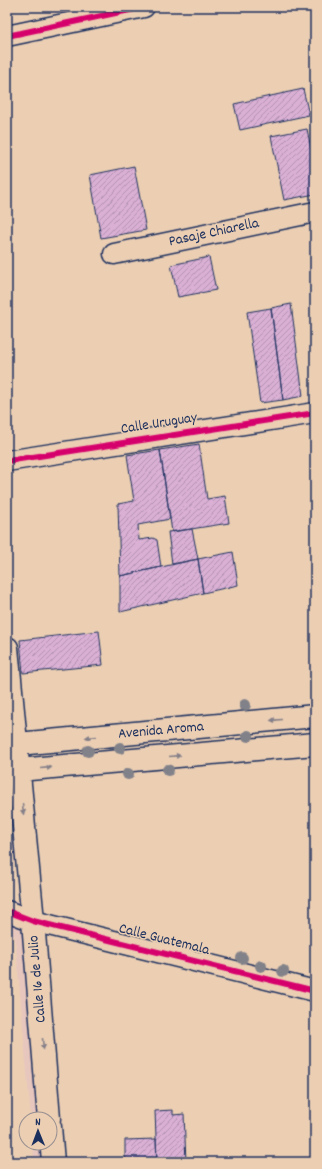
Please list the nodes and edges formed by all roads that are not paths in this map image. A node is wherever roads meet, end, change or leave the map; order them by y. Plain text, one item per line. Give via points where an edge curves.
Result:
1 (144, 7) edge
2 (7, 36) edge
3 (315, 212) edge
4 (114, 254) dead end
5 (315, 412) edge
6 (7, 461) edge
7 (7, 648) edge
8 (315, 716) edge
9 (315, 744) edge
10 (12, 745) edge
11 (13, 771) edge
12 (7, 911) edge
13 (33, 921) junction
14 (7, 927) edge
15 (315, 991) edge
16 (48, 1111) edge
17 (52, 1151) edge
18 (53, 1162) edge

1 - 2 street
3 - 4 street, Pasaje Chiarella
5 - 6 street, Calle Uruguay
7 - 10 main road, Calle 16 de Julio
8 -> 10 main road, Avenida Aroma
11 -> 9 main road, Avenida Aroma
10 - 11 main road, Calle 16 de Julio
11 -> 13 main road, Calle 16 de Julio
12 - 13 street, Calle Guatemala
13 - 14 street
13 - 15 street, Calle Guatemala
13 -> 16 main road, Calle 16 de Julio
17 - 18 main road

